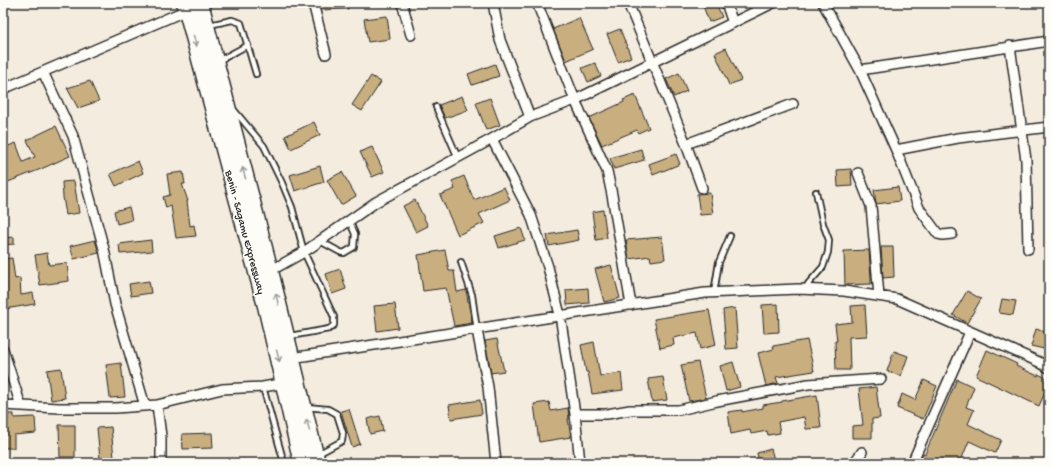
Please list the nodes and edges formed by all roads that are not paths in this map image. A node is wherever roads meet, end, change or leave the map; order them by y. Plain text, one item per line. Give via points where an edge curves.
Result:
1 (313, 3) edge
2 (402, 3) edge
3 (493, 3) edge
4 (537, 3) edge
5 (628, 3) edge
6 (726, 3) edge
7 (773, 3) edge
8 (823, 3) edge
9 (196, 12) edge
10 (733, 23) junction
11 (411, 34) dead end
12 (1049, 40) edge
13 (248, 45) junction
14 (1010, 46) junction
15 (326, 54) dead end
16 (215, 63) junction
17 (652, 63) junction
18 (860, 70) junction
19 (43, 72) junction
20 (256, 74) dead end
21 (3, 90) edge
22 (225, 100) junction
23 (575, 100) junction
24 (793, 104) dead end
25 (436, 107) dead end
26 (530, 117) junction
27 (1049, 127) edge
28 (1022, 131) junction
29 (492, 139) junction
30 (686, 144) junction
31 (896, 150) junction
32 (458, 158) junction
33 (858, 173) dead end
34 (702, 188) dead end
35 (816, 192) dead end
36 (349, 220) junction
37 (952, 234) dead end
38 (730, 236) dead end
39 (320, 241) junction
40 (1028, 248) dead end
41 (304, 252) junction
42 (461, 262) dead end
43 (270, 271) junction
44 (805, 290) junction
45 (714, 292) junction
46 (878, 296) junction
47 (631, 305) junction
48 (560, 315) junction
49 (477, 330) junction
50 (970, 332) junction
51 (286, 337) junction
52 (3, 349) edge
53 (291, 358) junction
54 (1049, 368) edge
55 (881, 379) dead end
56 (285, 383) junction
57 (263, 387) junction
58 (3, 405) edge
59 (157, 405) junction
60 (21, 406) junction
61 (145, 406) junction
62 (303, 406) junction
63 (575, 414) junction
64 (862, 452) dead end
65 (312, 460) edge
66 (161, 463) edge
67 (284, 463) edge
68 (496, 463) edge
69 (580, 463) edge
70 (854, 463) edge
71 (912, 463) edge

1 - 15 street
2 - 11 street
3 - 26 street via 500,40
4 - 23 street
5 - 17 street
6 - 10 street
7 - 10 street
8 - 18 street
9 - 13 lane via 238,21
9 - 16 highway
9 - 19 street
9 -> 56 highway, Benin - Sagamu Expressway
10 - 17 street
12 - 14 street
13 - 16 lane
13 - 20 lane
14 - 18 street
14 - 28 street
16 - 22 highway
17 - 23 street
17 - 30 street
18 - 31 street
19 - 21 street
19 - 61 street via 73,136 104,248 115,304
22 - 41 lane via 264,146 292,207
43 -> 22 highway
23 - 26 street
23 - 47 street via 607,171
24 - 30 street
25 - 32 lane
26 - 29 street
27 - 28 street
28 - 31 street via 958,138
28 - 40 street via 1027,172
29 - 32 street
29 - 48 street via 531,215
30 - 34 street
31 - 37 street via 919,208 938,234
32 - 36 street via 376,202
33 - 46 street via 871,206
35 - 44 lane via 829,240 828,252 823,266
36 - 39 street
36 - 39 lane via 355,234 354,247 344,253
38 - 45 lane via 719,262
39 - 41 street
41 - 43 street
41 - 51 lane via 334,316 334,325 329,329
42 - 49 lane via 472,295
51 -> 43 highway
44 - 45 street
44 - 46 street via 844,291
45 - 47 street
46 - 50 street via 897,299
47 - 48 street
48 - 49 street
48 - 63 street
49 - 53 street
49 - 68 street via 488,387
50 - 54 street
50 - 71 street
51 - 53 highway
52 - 60 street
53 - 62 highway
55 - 63 street via 808,384 679,410
56 - 57 street
56 - 65 highway, Benin - Sagamu Expressway
57 - 59 street via 222,389
57 - 67 lane
58 - 60 street
59 - 61 street
59 - 66 street
60 - 61 street
65 -> 62 highway
62 - 65 lane via 333,411 337,414 343,433 342,441
63 - 69 street
64 - 70 street

